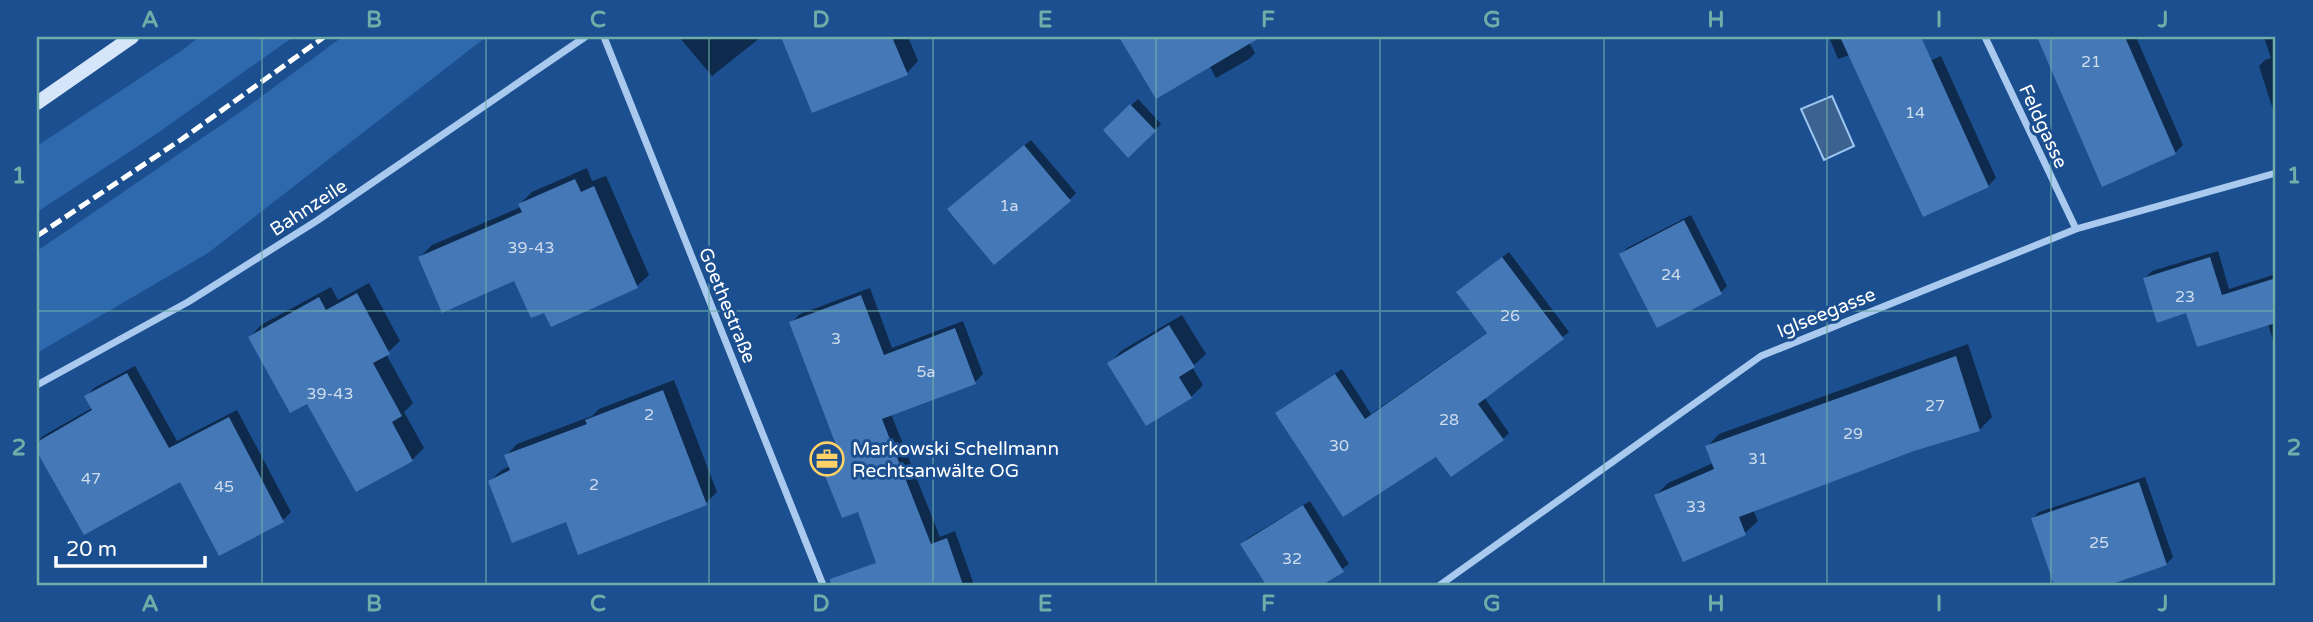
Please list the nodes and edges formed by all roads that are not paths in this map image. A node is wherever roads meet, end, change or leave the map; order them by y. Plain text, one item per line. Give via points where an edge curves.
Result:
1 (132, 37) edge
2 (585, 37) edge
3 (604, 37) edge
4 (1985, 37) edge
5 (37, 103) edge
6 (2276, 173) edge
7 (2076, 229) junction
8 (37, 385) edge
9 (823, 585) edge
10 (1440, 585) edge

1 - 5 main road
2 - 8 street, Bahnzeile via 318,220 188,302
3 - 9 street, Goethestraße
4 - 7 street, Feldgasse
6 - 7 street, Iglseegasse
7 - 10 street, Iglseegasse via 1761,356

